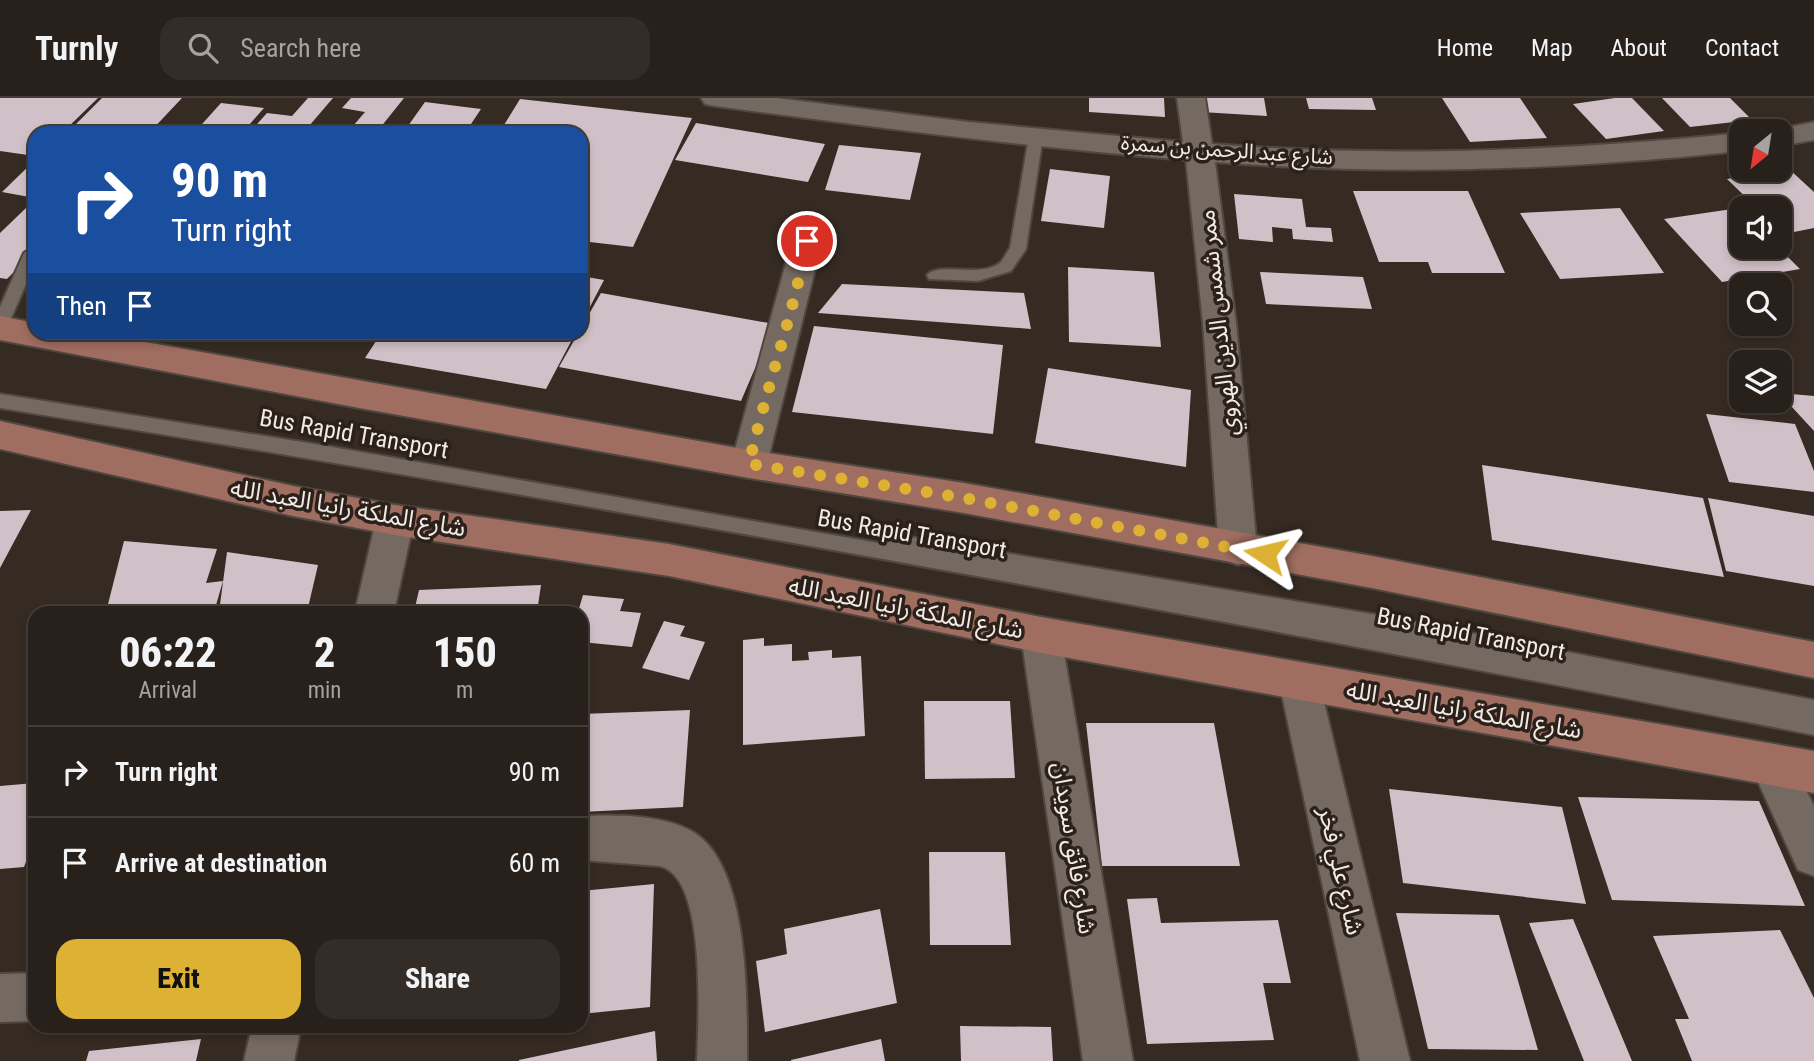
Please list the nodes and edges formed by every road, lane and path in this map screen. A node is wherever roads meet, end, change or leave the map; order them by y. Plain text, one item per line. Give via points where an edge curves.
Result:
1 (715, 98) edge
2 (1191, 98) edge
3 (1814, 131) edge
4 (1792, 135) edge
5 (1036, 136) junction
6 (1729, 143) edge
7 (1199, 152) junction
8 (807, 241) dead end
9 (28, 266) edge
10 (935, 275) dead end
11 (8, 330) edge
12 (28, 334) edge
13 (63, 340) edge
14 (0, 390) edge
15 (0, 401) edge
16 (0, 435) edge
17 (749, 464) junction
18 (396, 520) junction
19 (1238, 549) junction
20 (375, 606) edge
21 (1041, 635) junction
22 (1814, 660) edge
23 (1299, 681) junction
24 (1814, 710) edge
25 (1814, 725) edge
26 (1771, 764) junction
27 (1814, 772) edge
28 (588, 837) edge
29 (1814, 854) edge
30 (0, 998) edge
31 (28, 998) edge
32 (275, 1033) edge
33 (269, 1061) edge
34 (722, 1061) edge
35 (1108, 1061) edge
36 (1385, 1061) edge

1 - 5 street, شارع عبد الرحمن بن سمرة
2 - 7 street, ممر شمس الدين الهروي
3 - 4 street
5 - 7 street, شارع عبد الرحمن بن سمرة
5 - 10 lane via 1018,249 1005,267 978,276
6 - 7 street, شارع عبد الرحمن بن سمرة via 1627,156 1486,160
7 - 19 street, ممر شمس الدين الهروي via 1223,353
8 - 17 street
9 - 11 lane
11 - 12 main road
13 - 17 main road
14 - 24 lane, Bus Rapid Transport via 1378,624
15 - 25 lane, Bus Rapid Transport via 321,452 1380,641
16 - 18 main road, شارع الملكة رانيا العبد الله
17 - 19 main road
18 - 20 street
18 - 21 main road, شارع الملكة رانيا العبد الله via 669,560
19 - 22 main road
21 - 23 main road, شارع الملكة رانيا العبد الله
21 - 35 street, شارع فائق سويدان
23 - 26 main road, شارع الملكة رانيا العبد الله
23 - 36 street, شارع علي فخر
26 - 27 main road, شارع الملكة رانيا العبد الله
26 - 29 street
28 - 34 street via 677,848 695,864 708,890 721,945
30 - 31 street
32 - 33 street

